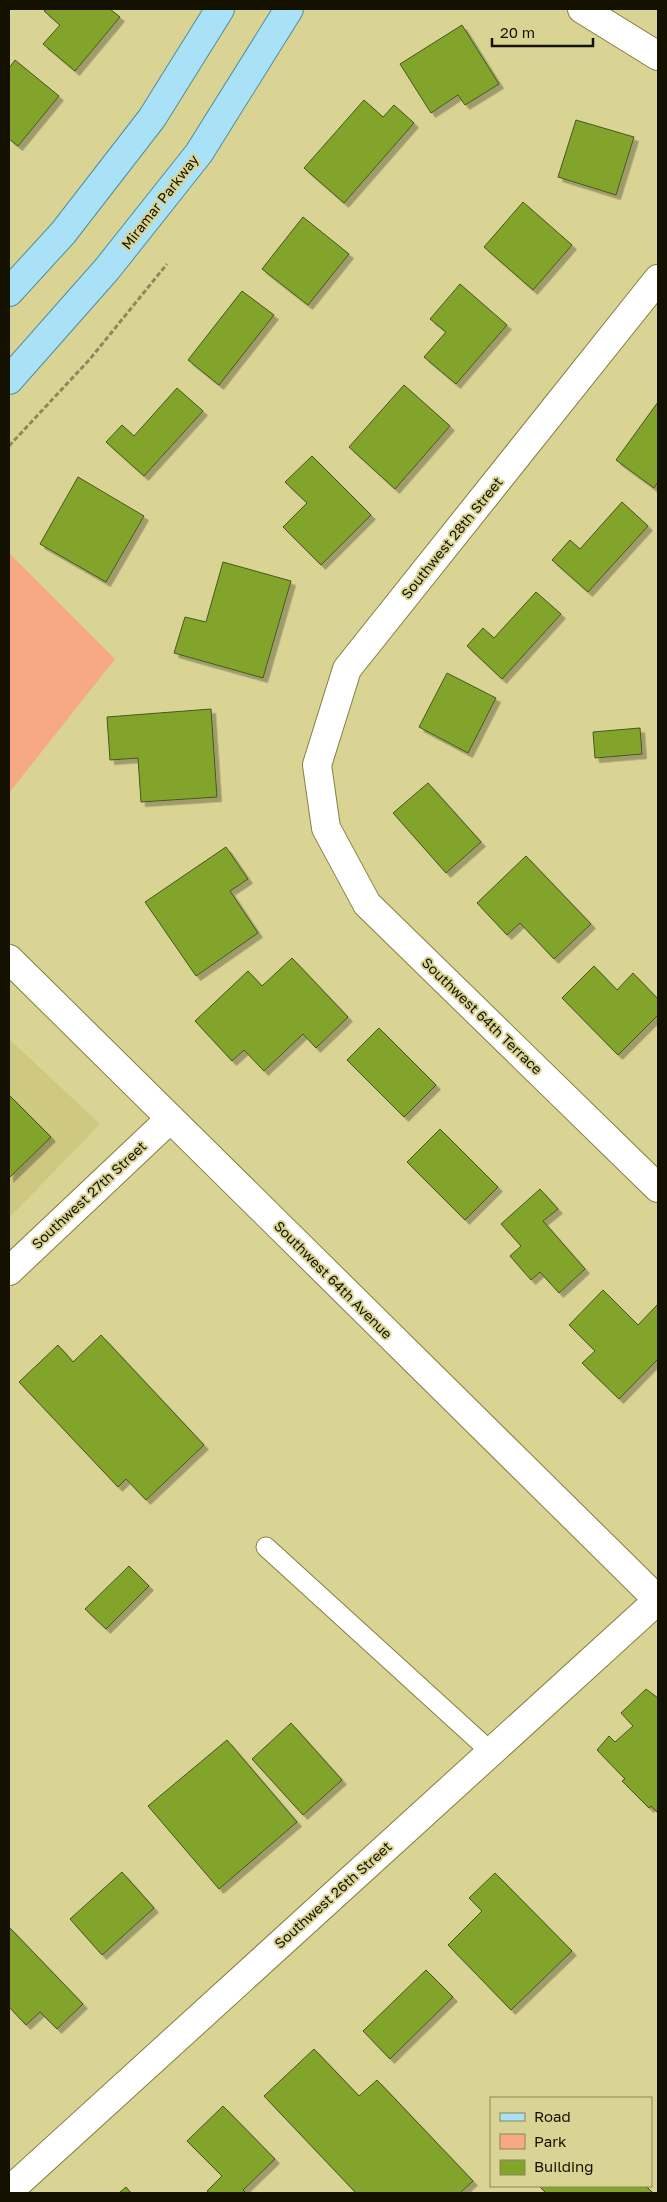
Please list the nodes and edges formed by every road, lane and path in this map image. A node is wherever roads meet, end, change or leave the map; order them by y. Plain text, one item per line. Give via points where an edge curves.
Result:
1 (220, 9) edge
2 (289, 9) edge
3 (582, 9) edge
4 (658, 56) edge
5 (167, 264) dead end
6 (658, 280) edge
7 (9, 292) edge
8 (9, 380) edge
9 (9, 446) edge
10 (326, 828) joint
11 (9, 959) edge
12 (170, 1119) junction
13 (658, 1188) edge
14 (9, 1271) edge
15 (266, 1547) dead end
16 (658, 1600) edge
17 (491, 1752) junction
18 (9, 2191) edge

1 - 7 main road via 152,118 63,233
2 - 8 main road, Miramar Parkway via 199,153 107,269
3 - 4 street
5 - 9 path via 90,359
6 - 10 street, Southwest 28th Street via 348,669 317,765
10 - 13 street, Southwest 64th Terrace via 367,904
11 - 12 street, Southwest 64th Avenue
12 - 14 street, Southwest 27th Street
12 - 16 street, Southwest 64th Avenue
15 - 17 lane
16 - 17 street, Southwest 26th Street
17 - 18 street, Southwest 26th Street

